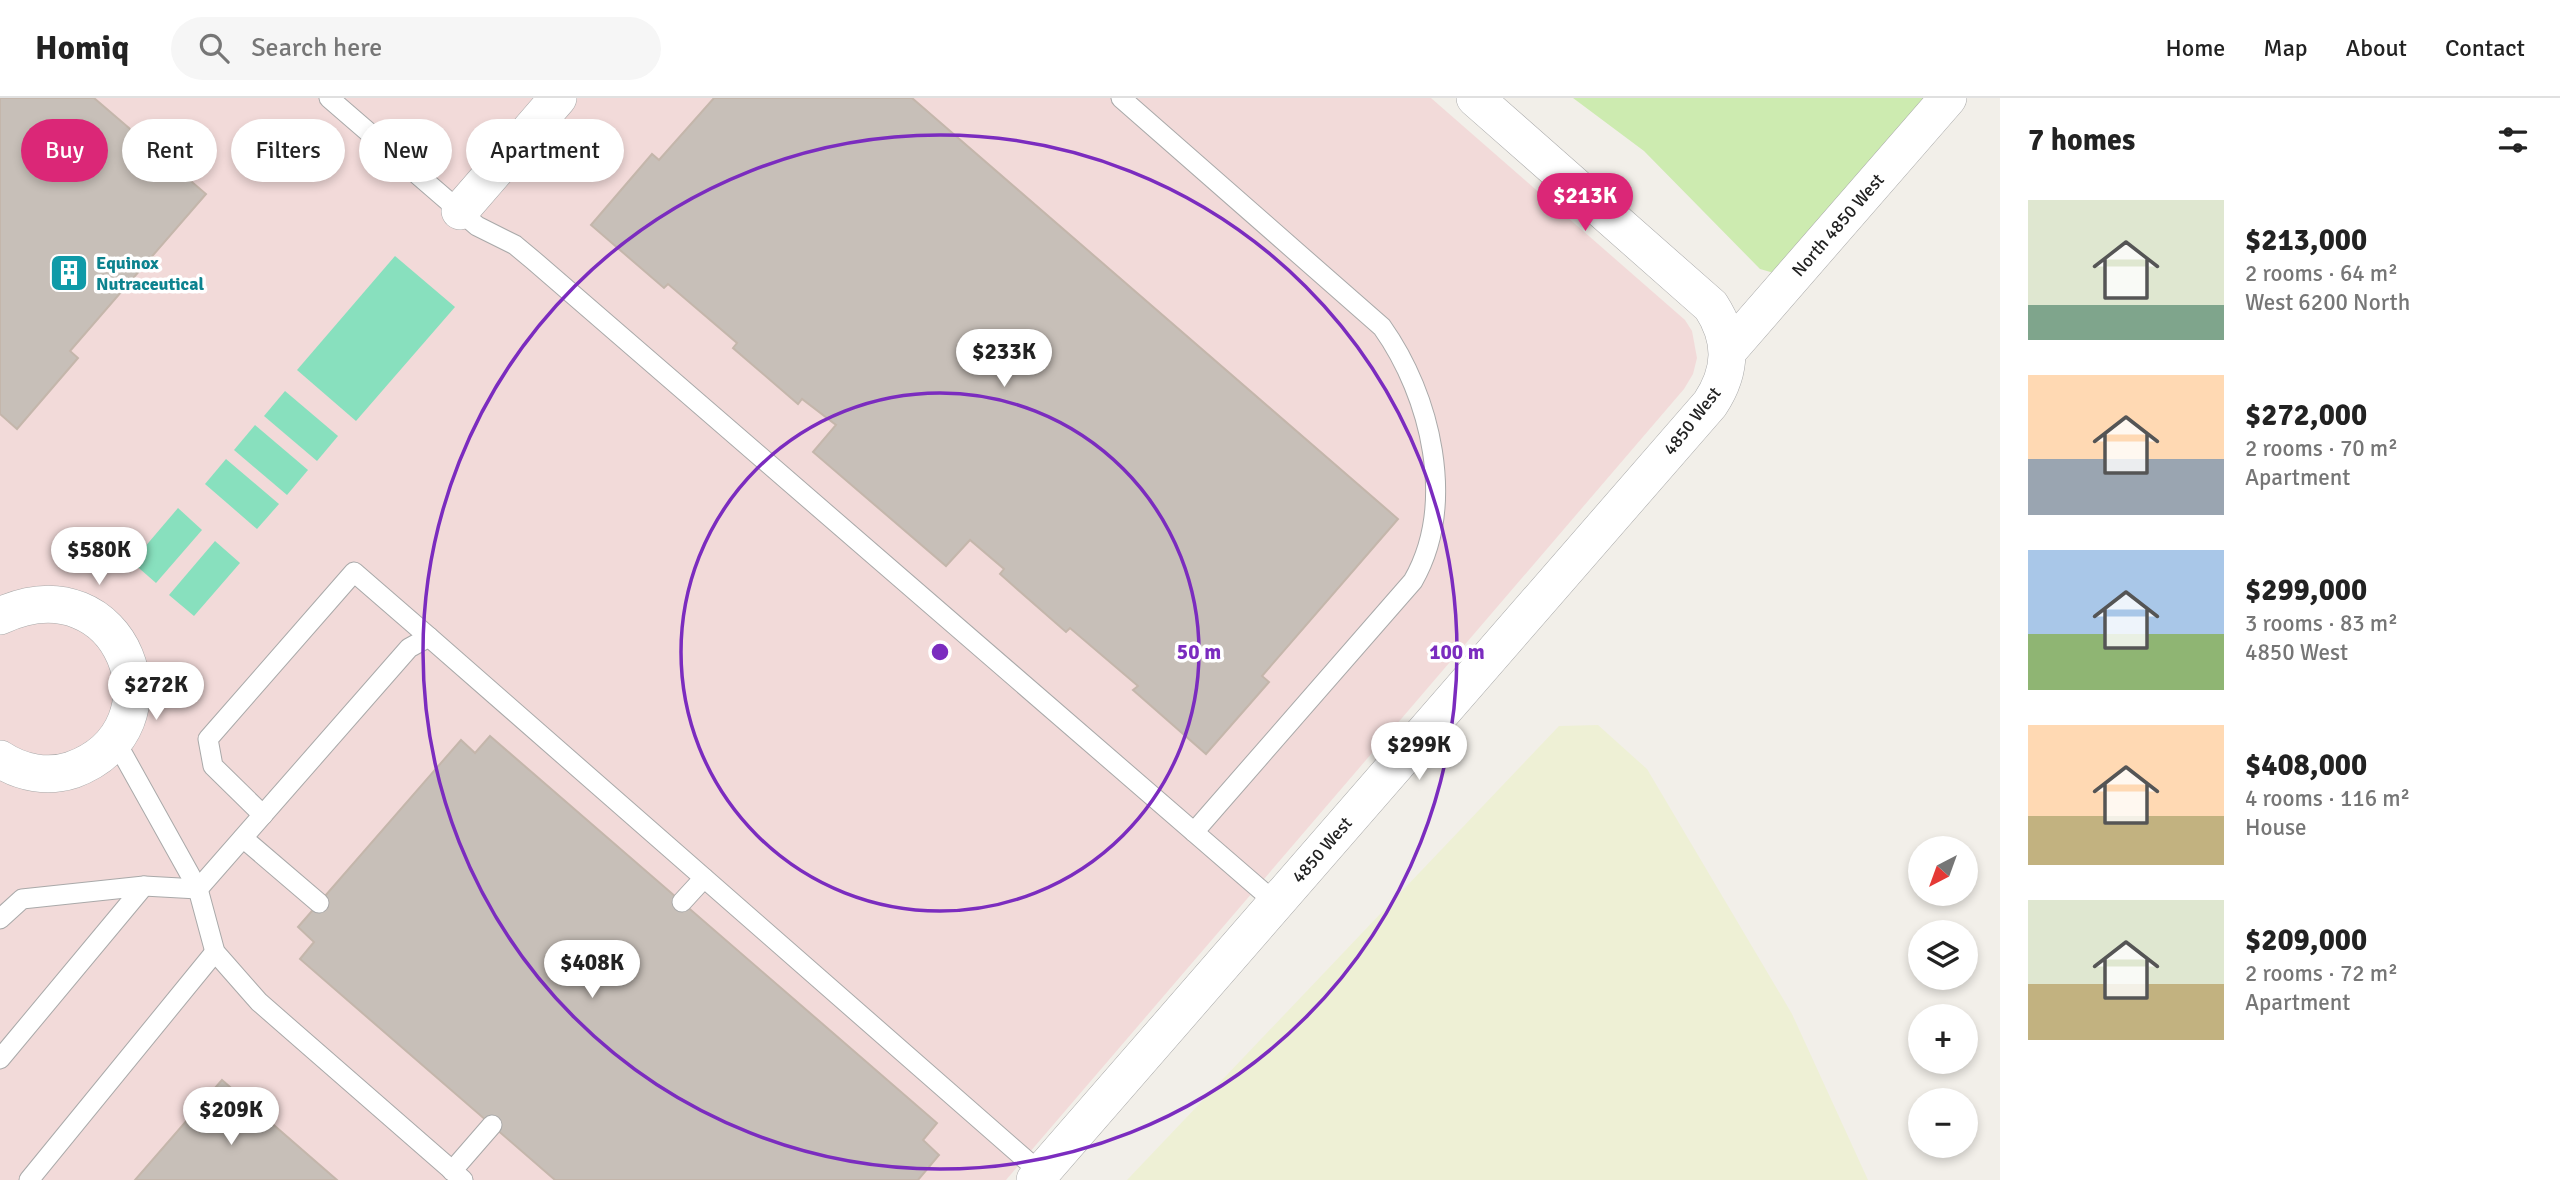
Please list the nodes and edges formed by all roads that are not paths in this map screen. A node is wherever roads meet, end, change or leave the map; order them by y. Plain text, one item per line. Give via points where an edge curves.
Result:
1 (329, 98) edge
2 (558, 98) edge
3 (1121, 98) edge
4 (1475, 98) edge
5 (1948, 98) edge
6 (460, 211) junction
7 (1728, 351) junction
8 (0, 616) edge
9 (429, 638) junction
10 (115, 740) junction
11 (0, 759) edge
12 (262, 815) junction
13 (1194, 832) junction
14 (243, 838) junction
15 (704, 877) junction
16 (144, 886) junction
17 (198, 888) junction
18 (319, 902) dead end
19 (682, 902) dead end
20 (1276, 903) junction
21 (0, 919) edge
22 (215, 952) junction
23 (0, 1059) edge
24 (492, 1125) dead end
25 (457, 1175) edge
26 (1038, 1177) edge
27 (29, 1180) edge

1 - 6 lane
2 - 6 street
3 - 13 lane via 1382,327 1401,357 1427,425 1435,468 1428,548 1413,581
4 - 7 street via 1700,295 1720,320
5 - 7 street, North 4850 West
6 - 13 lane via 533,260
7 - 20 street, 4850 West via 1727,370 1710,404
8 - 10 street via 57,603 76,608 109,630 129,664 132,684 128,713
9 - 12 lane via 409,648
9 - 12 lane via 354,572 208,739 213,766
9 - 15 lane
10 - 11 street via 85,765 66,772 27,772
10 - 17 lane
12 - 14 lane
13 - 20 lane
14 - 17 lane
14 - 18 lane
15 - 19 lane
15 - 26 lane
16 - 17 lane
16 - 21 lane via 22,899
16 - 23 lane
17 - 22 lane
20 - 26 street, 4850 West
22 - 25 lane via 259,1002
22 - 27 lane
24 - 25 lane

